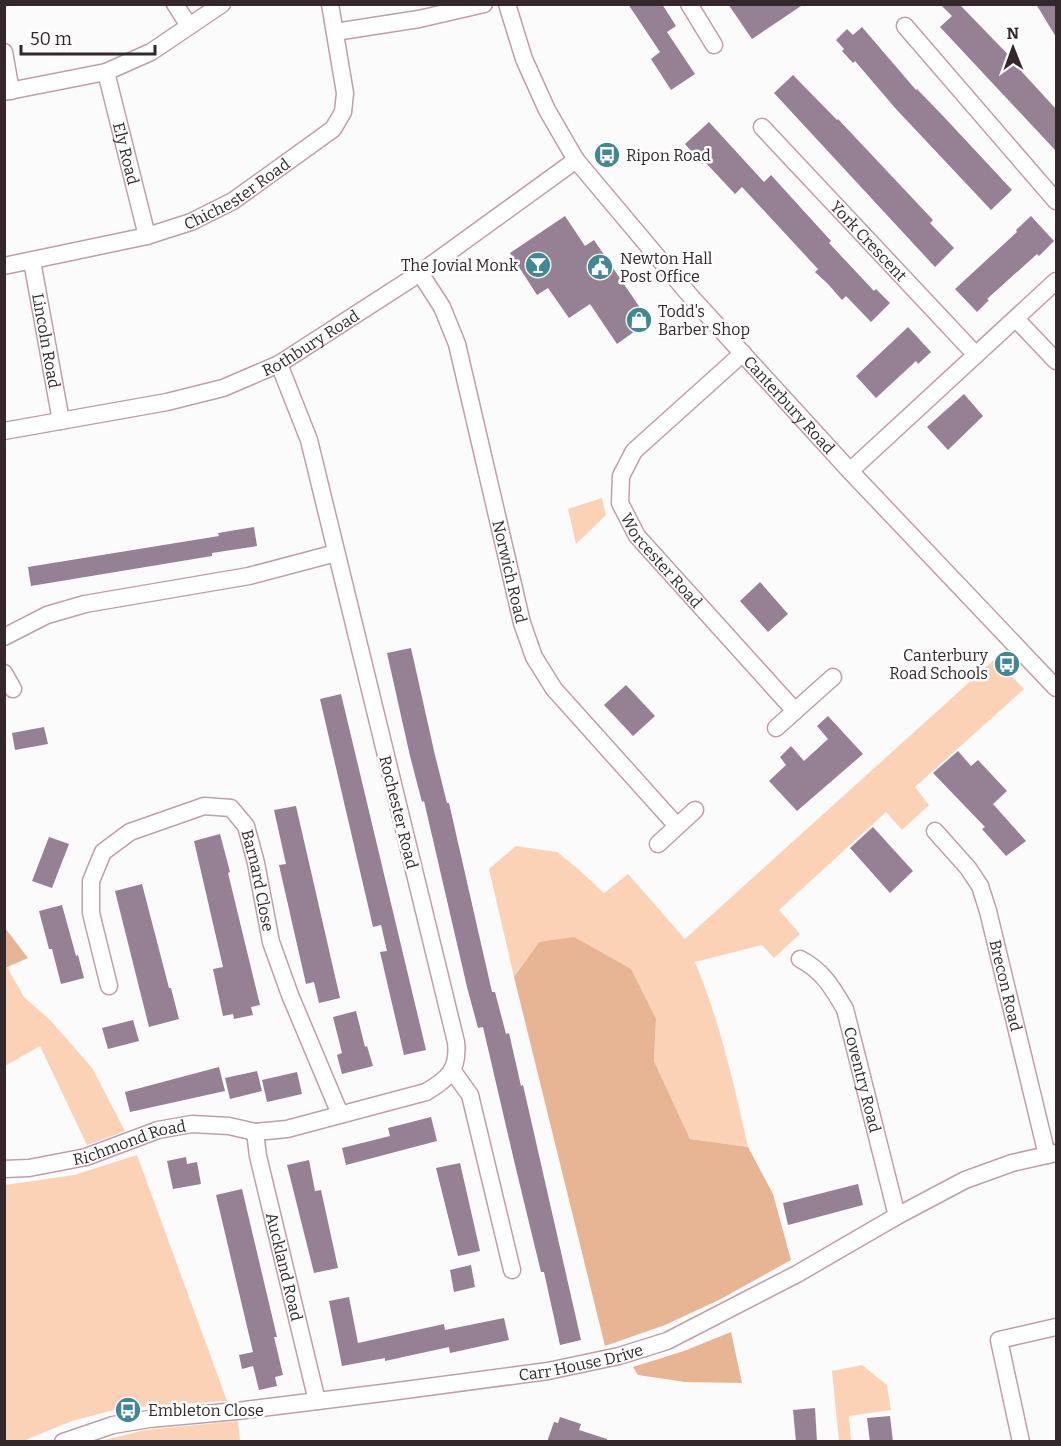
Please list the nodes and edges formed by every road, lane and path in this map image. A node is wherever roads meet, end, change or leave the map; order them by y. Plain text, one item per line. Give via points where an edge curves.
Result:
1 (175, 4) edge
2 (222, 4) edge
3 (330, 4) edge
4 (484, 4) edge
5 (507, 4) edge
6 (689, 4) edge
7 (189, 26) junction
8 (905, 26) dead end
9 (335, 32) junction
10 (714, 45) dead end
11 (4, 52) edge
12 (106, 72) junction
13 (8, 92) edge
14 (762, 127) dead end
15 (576, 160) junction
16 (1056, 201) edge
17 (147, 236) junction
18 (32, 261) junction
19 (4, 266) edge
20 (420, 273) junction
21 (1056, 281) edge
22 (1016, 319) junction
23 (743, 353) junction
24 (976, 355) junction
25 (1056, 361) edge
26 (279, 364) junction
27 (61, 421) junction
28 (4, 431) edge
29 (850, 471) junction
30 (336, 553) junction
31 (4, 637) edge
32 (4, 674) edge
33 (833, 677) dead end
34 (1056, 688) edge
35 (13, 689) dead end
36 (795, 711) junction
37 (776, 728) dead end
38 (695, 810) dead end
39 (677, 826) junction
40 (935, 831) dead end
41 (658, 844) dead end
42 (800, 959) dead end
43 (109, 986) dead end
44 (452, 1070) junction
45 (340, 1114) junction
46 (255, 1132) junction
47 (1052, 1154) edge
48 (4, 1169) edge
49 (897, 1216) junction
50 (512, 1270) dead end
51 (1056, 1327) edge
52 (317, 1401) junction
53 (63, 1442) edge
54 (1021, 1442) edge

1 - 7 street
2 - 7 street
3 - 9 street, Chichester Road
4 - 9 street
5 - 15 street, Canterbury Road via 524,59
6 - 10 street
7 - 12 street via 151,52
8 - 16 street
9 - 17 street, Chichester Road via 345,93 343,112 333,129 233,201 191,222
11 - 13 street
12 - 13 street
12 - 17 street, Ely Road
14 - 24 street, York Crescent
15 - 20 street, Rothbury Road
15 - 23 street, Canterbury Road
17 - 18 street, Chichester Road
18 - 19 street, Chichester Road
18 - 27 street, Lincoln Road
20 - 26 street, Rothbury Road
20 - 39 street, Norwich Road via 442,307 457,344 522,622 534,657 554,689
21 - 22 street
22 - 24 street
22 - 25 street
23 - 29 street, Canterbury Road
23 - 36 street, Worcester Road via 634,451 621,476 620,503 637,536
24 - 29 street
26 - 27 street, Rothbury Road via 223,388
26 - 30 street, Rochester Road via 309,440
27 - 28 street, Rothbury Road
29 - 34 street, Canterbury Road
30 - 31 street via 249,576 86,604 48,615
30 - 44 street, Rochester Road via 456,1042 458,1057
32 - 35 street
33 - 36 street
36 - 37 street
38 - 39 street
39 - 41 street
40 - 47 street, Brecon Road via 980,886
42 - 49 street, Coventry Road via 815,966 844,1009
43 - 45 street, Barnard Close via 91,914 91,881 103,852 130,832 204,806 231,808 246,826 271,942
44 - 45 street via 426,1092
44 - 50 street via 470,1095
45 - 46 street via 287,1129
46 - 48 street, Richmond Road via 192,1124 158,1130 86,1157
46 - 52 street, Auckland Road
47 - 49 street, Carr House Drive via 1011,1163 965,1180
49 - 52 street, Carr House Drive via 797,1274 667,1341 548,1371
51 - 54 street via 999,1340
52 - 53 street, Carr House Drive via 149,1419 113,1425

